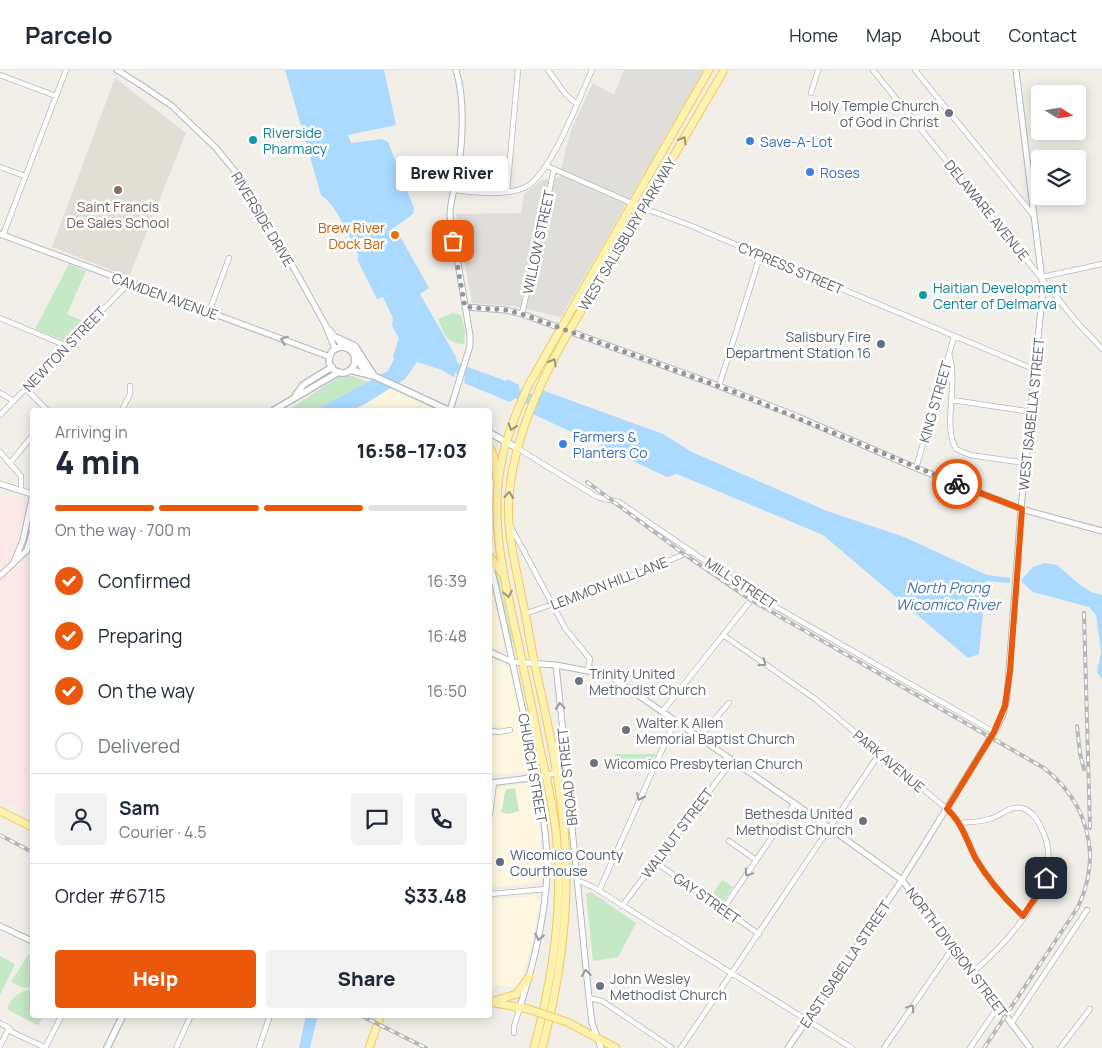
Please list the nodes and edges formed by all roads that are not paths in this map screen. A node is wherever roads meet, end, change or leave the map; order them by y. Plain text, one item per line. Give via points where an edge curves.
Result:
1 (66, 70) edge
2 (117, 70) edge
3 (456, 70) edge
4 (518, 70) edge
5 (548, 70) edge
6 (592, 70) edge
7 (710, 70) edge
8 (724, 70) edge
9 (818, 70) edge
10 (873, 70) edge
11 (914, 70) edge
12 (1016, 70) edge
13 (0, 75) edge
14 (811, 93) dead end
15 (56, 96) junction
16 (576, 103) junction
17 (547, 166) junction
18 (0, 167) edge
19 (554, 169) junction
20 (25, 176) junction
21 (453, 190) junction
22 (507, 192) junction
23 (632, 203) junction
24 (643, 208) junction
25 (1035, 217) junction
26 (1, 235) edge
27 (760, 256) junction
28 (229, 258) dead end
29 (1102, 264) edge
30 (1042, 277) junction
31 (129, 283) junction
32 (465, 307) junction
33 (209, 312) junction
34 (522, 314) junction
35 (0, 318) edge
36 (325, 324) junction
37 (560, 330) junction
38 (569, 332) junction
39 (954, 336) junction
40 (338, 338) junction
41 (67, 346) junction
42 (346, 348) junction
43 (335, 349) junction
44 (1102, 349) edge
45 (949, 354) junction
46 (354, 355) junction
47 (330, 357) junction
48 (332, 367) junction
49 (350, 370) junction
50 (1036, 370) junction
51 (339, 372) junction
52 (375, 376) junction
53 (130, 386) dead end
54 (719, 386) junction
55 (25, 388) junction
56 (0, 394) edge
57 (293, 398) junction
58 (952, 400) junction
59 (14, 401) junction
60 (45, 408) edge
61 (123, 408) edge
62 (277, 408) edge
63 (445, 408) edge
64 (450, 408) edge
65 (1032, 412) junction
66 (0, 414) edge
67 (492, 434) edge
68 (30, 438) edge
69 (507, 442) junction
70 (517, 448) junction
71 (0, 452) edge
72 (492, 452) edge
73 (10, 463) junction
74 (1026, 463) junction
75 (916, 468) junction
76 (0, 484) edge
77 (498, 486) junction
78 (21, 491) junction
79 (30, 493) edge
80 (30, 507) edge
81 (1022, 509) junction
82 (508, 521) junction
83 (1102, 531) edge
84 (30, 540) edge
85 (692, 552) junction
86 (492, 560) edge
87 (14, 562) junction
88 (492, 571) edge
89 (503, 574) junction
90 (0, 576) edge
91 (755, 595) junction
92 (553, 604) junction
93 (525, 614) junction
94 (723, 635) junction
95 (492, 653) edge
96 (512, 662) junction
97 (523, 663) junction
98 (535, 663) junction
99 (556, 665) junction
100 (588, 670) junction
101 (729, 703) dead end
102 (662, 712) junction
103 (675, 721) junction
104 (548, 723) junction
105 (510, 730) dead end
106 (492, 731) edge
107 (994, 732) junction
108 (698, 737) junction
109 (880, 753) junction
110 (732, 760) junction
111 (556, 772) junction
112 (536, 776) junction
113 (546, 776) junction
114 (492, 783) edge
115 (568, 789) junction
116 (794, 803) junction
117 (947, 809) junction
118 (0, 811) edge
119 (960, 823) junction
120 (30, 827) edge
121 (830, 828) junction
122 (729, 841) dead end
123 (756, 860) junction
124 (655, 862) junction
125 (577, 880) junction
126 (902, 880) junction
127 (546, 889) junction
128 (599, 891) junction
129 (492, 894) edge
130 (622, 906) junction
131 (723, 909) junction
132 (1087, 910) dead end
133 (1023, 916) junction
134 (0, 926) edge
135 (759, 934) junction
136 (30, 939) edge
137 (954, 946) junction
138 (973, 972) junction
139 (732, 973) junction
140 (529, 977) junction
141 (589, 998) junction
142 (492, 1002) edge
143 (492, 1003) edge
144 (520, 1006) junction
145 (998, 1007) junction
146 (1090, 1009) dead end
147 (61, 1018) edge
148 (122, 1018) edge
149 (190, 1018) edge
150 (269, 1018) edge
151 (380, 1018) edge
152 (807, 1020) junction
153 (0, 1024) edge
154 (1011, 1024) junction
155 (9, 1028) junction
156 (514, 1033) dead end
157 (598, 1038) junction
158 (0, 1046) edge
159 (46, 1048) edge
160 (108, 1048) edge
161 (176, 1048) edge
162 (259, 1048) edge
163 (369, 1048) edge
164 (534, 1048) edge
165 (542, 1048) edge
166 (601, 1048) edge
167 (616, 1048) edge
168 (672, 1048) edge
169 (681, 1048) edge
170 (788, 1048) edge
171 (852, 1048) edge
172 (884, 1048) edge
173 (970, 1048) edge
174 (1029, 1048) edge
175 (1060, 1048) edge

1 - 15 street
2 - 36 street, RIVERSIDE DRIVE via 172,106 216,148 262,211
3 - 21 street via 462,103 458,170
4 - 22 street
5 - 16 street
6 - 16 street
7 - 23 main road, WEST SALISBURY PARKWAY
24 -> 8 main road, WEST SALISBURY PARKWAY
9 - 14 street
10 - 30 street, DELAWARE AVENUE
11 - 25 street
12 - 25 street, WEST ISABELLA STREET
13 - 15 street
15 - 20 street
16 - 17 street
17 - 19 street, CYPRESS STREET
17 - 22 street via 535,181
18 - 20 street
19 - 23 street, CYPRESS STREET
19 - 34 street, WILLOW STREET
20 - 26 street
21 - 22 street
21 - 32 street via 451,228
23 - 24 street, CYPRESS STREET
23 - 37 main road, WEST SALISBURY PARKWAY
24 - 27 street, CYPRESS STREET
24 - 38 main road, WEST SALISBURY PARKWAY
25 - 30 street, WEST ISABELLA STREET
26 - 31 street, CAMDEN AVENUE
27 - 39 street, CYPRESS STREET
27 - 54 street
28 - 33 street
29 - 30 street
30 - 44 street, DELAWARE AVENUE
30 - 50 street, WEST ISABELLA STREET
31 - 33 street, CAMDEN AVENUE
31 - 41 street, NEWTON STREET
32 - 34 street
32 - 64 street via 470,346
47 -> 33 street, CAMDEN AVENUE
34 - 37 street
35 - 41 street
36 - 40 street, RIVERSIDE DRIVE
36 - 43 street, RIVERSIDE DRIVE
37 - 38 street
37 -> 69 main road, WEST SALISBURY PARKWAY via 528,386
38 - 54 street
70 -> 38 main road, WEST SALISBURY PARKWAY via 537,391
39 - 45 street, KING STREET
39 - 50 street, CYPRESS STREET
40 - 42 street, RIVERSIDE DRIVE
40 - 52 main road via 354,346
41 - 55 street, NEWTON STREET
42 - 43 main road
42 - 46 main road
43 - 47 main road
45 - 58 street via 953,367
45 - 75 street, KING STREET
46 - 49 main road
46 - 52 main road via 362,367
47 - 48 main road
48 - 51 main road
48 - 57 main road via 303,385
49 - 51 main road
49 - 52 main road
50 - 65 street, WEST ISABELLA STREET
51 - 57 main road
52 - 63 main road
53 - 61 street
54 - 75 street
55 - 59 street, NEWTON STREET
55 - 60 street
56 - 59 street
57 - 62 main road
58 - 65 street
58 - 74 street via 950,436 960,452
59 - 66 street, NEWTON STREET
65 - 74 street, WEST ISABELLA STREET
67 - 69 main road, MILL STREET
68 - 73 street
69 - 70 main road, MILL STREET
69 - 77 main road, WEST SALISBURY PARKWAY
82 -> 70 main road, WEST SALISBURY PARKWAY via 510,483
70 - 85 street, MILL STREET via 597,497 619,502
71 - 73 street
72 - 77 main road
73 - 78 street via 20,476
74 - 81 street, WEST ISABELLA STREET
75 - 81 street
76 - 78 street
77 - 89 main road, WEST SALISBURY PARKWAY
78 - 79 street
80 - 87 street
81 - 83 street
81 - 107 street, WEST ISABELLA STREET via 1008,697
82 - 92 street
82 - 93 main road, WEST SALISBURY PARKWAY
84 - 87 street via 22,557
85 - 91 street, MILL STREET
85 - 92 street, LEMMON HILL LANE
86 - 89 main road
87 - 90 street
88 - 96 street, CHURCH STREET
89 -> 97 main road, WEST SALISBURY PARKWAY
91 - 94 street
91 - 107 street, MILL STREET
92 - 93 street, LEMMON HILL LANE
92 - 100 street via 566,628 590,659
93 - 98 main road, WEST SALISBURY PARKWAY
94 - 102 street
94 -> 109 street, PARK AVENUE via 814,698
95 - 96 street, NORTH DIVISION STREET
96 - 97 street, NORTH DIVISION STREET
96 - 112 street, CHURCH STREET
97 - 98 street, NORTH DIVISION STREET
97 - 113 main road, WEST SALISBURY PARKWAY
98 - 99 street, NORTH DIVISION STREET
98 - 104 main road, WEST SALISBURY PARKWAY
99 - 100 street, NORTH DIVISION STREET
115 -> 99 street, BROAD STREET
100 - 102 street, NORTH DIVISION STREET via 609,675
101 - 108 street
102 - 103 street, NORTH DIVISION STREET
103 - 108 street, NORTH DIVISION STREET
103 -> 128 street
104 - 111 main road
104 - 115 main road
105 - 106 street
107 - 117 street, WEST ISABELLA STREET
108 - 110 street, NORTH DIVISION STREET
109 - 117 street, PARK AVENUE
109 - 121 street
110 - 116 street, NORTH DIVISION STREET
110 - 124 street, WALNUT STREET
111 - 113 street
111 - 165 main road via 565,854 565,921 558,980
112 - 113 street
112 - 114 street
112 - 127 street, CHURCH STREET via 546,838
113 - 164 main road, WEST SALISBURY PARKWAY via 556,831 560,894 551,977
115 - 125 street, BROAD STREET
116 - 121 street, NORTH DIVISION STREET
116 - 123 street
117 - 119 street, PARK AVENUE
117 - 126 street, WEST ISABELLA STREET
118 - 120 main road
119 - 133 street, PARK AVENUE via 986,874
119 - 133 street via 991,819 1012,808 1024,809 1034,815 1044,833 1049,860 1043,886
121 - 126 street, NORTH DIVISION STREET
121 - 135 street
122 - 123 street
123 -> 131 street
124 - 130 street, WALNUT STREET
124 - 131 street, GAY STREET
125 - 128 street
141 -> 125 street, BROAD STREET
126 - 137 street, NORTH DIVISION STREET
126 - 152 street, EAST ISABELLA STREET
127 - 129 street
127 -> 140 street, CHURCH STREET
128 - 130 street
130 - 139 street
131 - 135 street, GAY STREET
132 - 154 street
133 - 138 street via 994,953
134 - 136 street
135 - 139 street
137 - 138 street, NORTH DIVISION STREET
172 -> 137 street
138 - 145 street, NORTH DIVISION STREET
139 - 152 street
139 - 169 street
140 - 142 main road via 517,994
140 - 144 street, CHURCH STREET
141 - 157 street, BROAD STREET via 592,1023
141 - 168 street via 602,1001
143 - 144 main road
144 - 156 street, CHURCH STREET
144 - 157 main road, bridge via 567,1022
145 - 154 street, NORTH DIVISION STREET
145 - 173 street
146 - 175 street
147 - 159 street
148 - 160 main road
149 - 161 street
150 - 162 street
151 - 163 main road
152 - 170 street, EAST ISABELLA STREET
152 - 171 street
153 - 155 street
154 - 174 street, NORTH DIVISION STREET
155 - 158 street
155 - 159 street
157 - 166 street, BROAD STREET
157 - 167 main road

